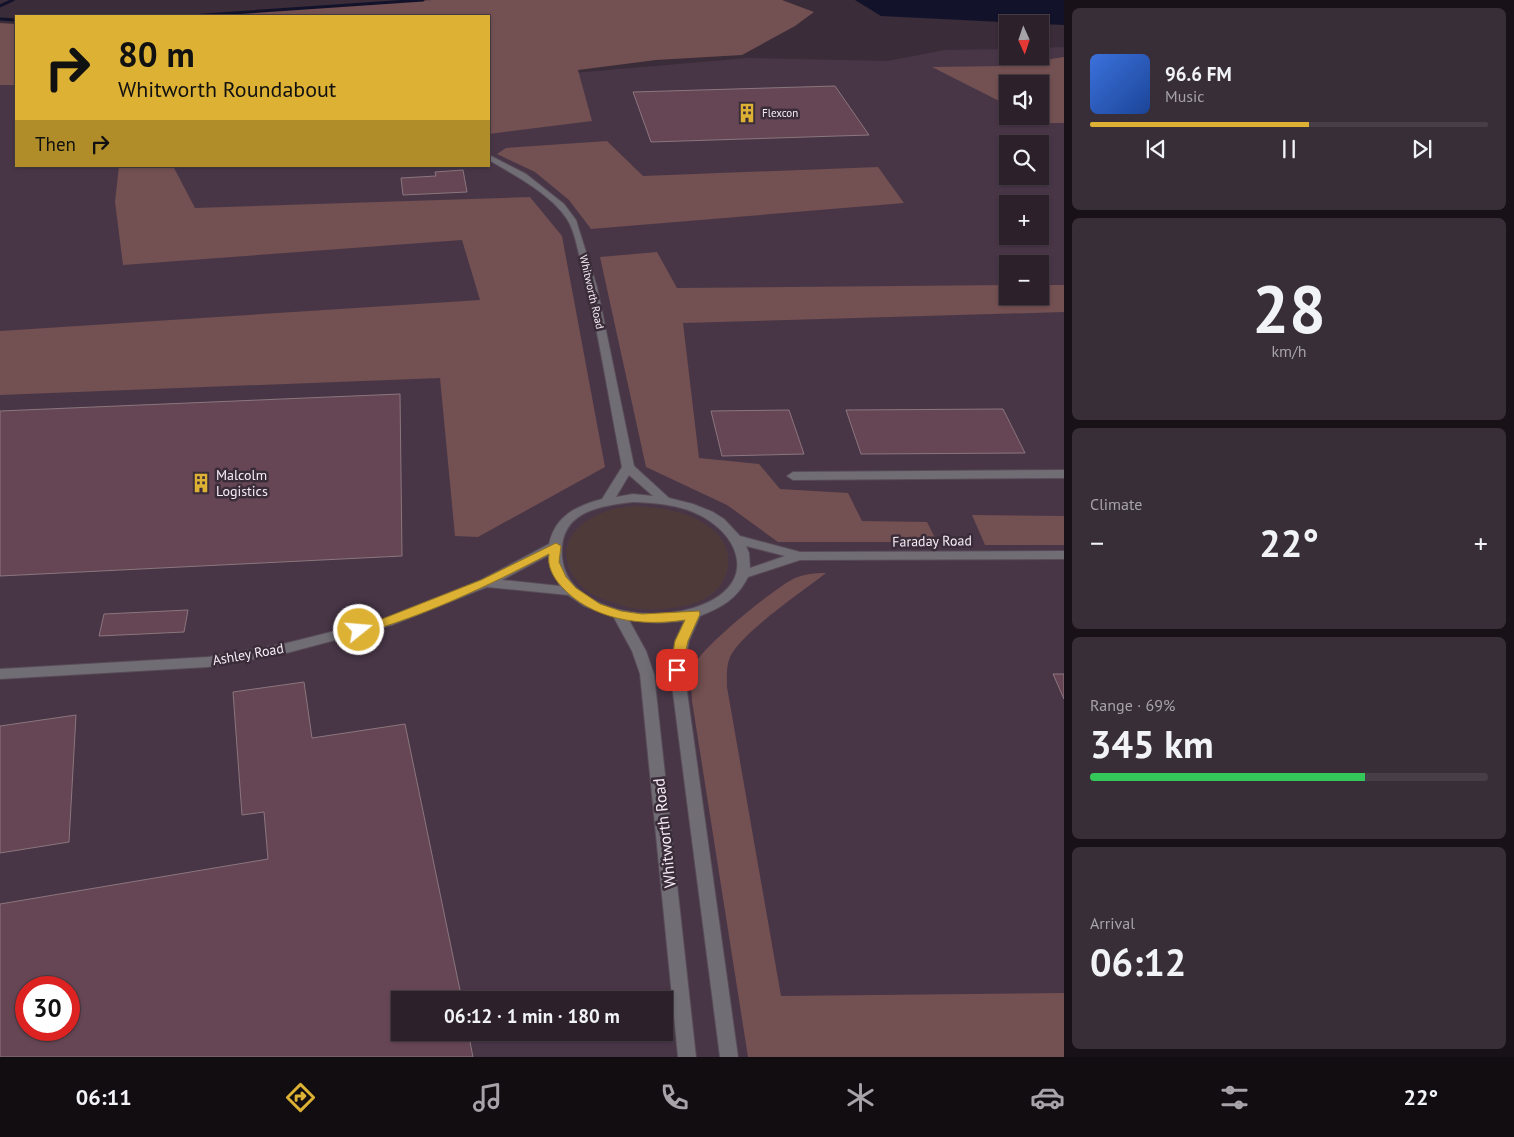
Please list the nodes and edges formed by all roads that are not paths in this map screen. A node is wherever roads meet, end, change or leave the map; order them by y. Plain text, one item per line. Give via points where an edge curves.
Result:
1 (490, 158) edge
2 (628, 468) junction
3 (1064, 474) edge
4 (793, 476) dead end
5 (607, 501) junction
6 (665, 501) junction
7 (739, 540) junction
8 (556, 546) junction
9 (1064, 554) edge
10 (800, 556) junction
11 (742, 575) junction
12 (486, 583) junction
13 (572, 591) junction
14 (694, 614) junction
15 (619, 615) junction
16 (0, 674) edge
17 (687, 1057) edge
18 (729, 1057) edge

1 - 2 street, Whitworth Road via 523,176 561,206 572,220 592,287
2 - 5 street
2 - 6 street
3 - 4 street
5 - 6 street via 633,498
5 - 8 street via 582,510 564,523
6 - 7 street via 697,509 722,522
7 - 10 street, Faraday Road
7 - 11 street via 743,555
8 - 12 street, Ashley Road
8 - 13 street via 554,562
9 - 10 street, Faraday Road
10 - 11 street, Faraday Road
11 - 14 street via 734,591
12 - 13 street, Ashley Road
12 - 16 street, Ashley Road via 386,622 283,649 179,664
13 - 15 street
14 - 15 street via 670,618
14 - 18 street via 682,641 677,670
15 - 17 street, Whitworth Road via 638,647 647,674

